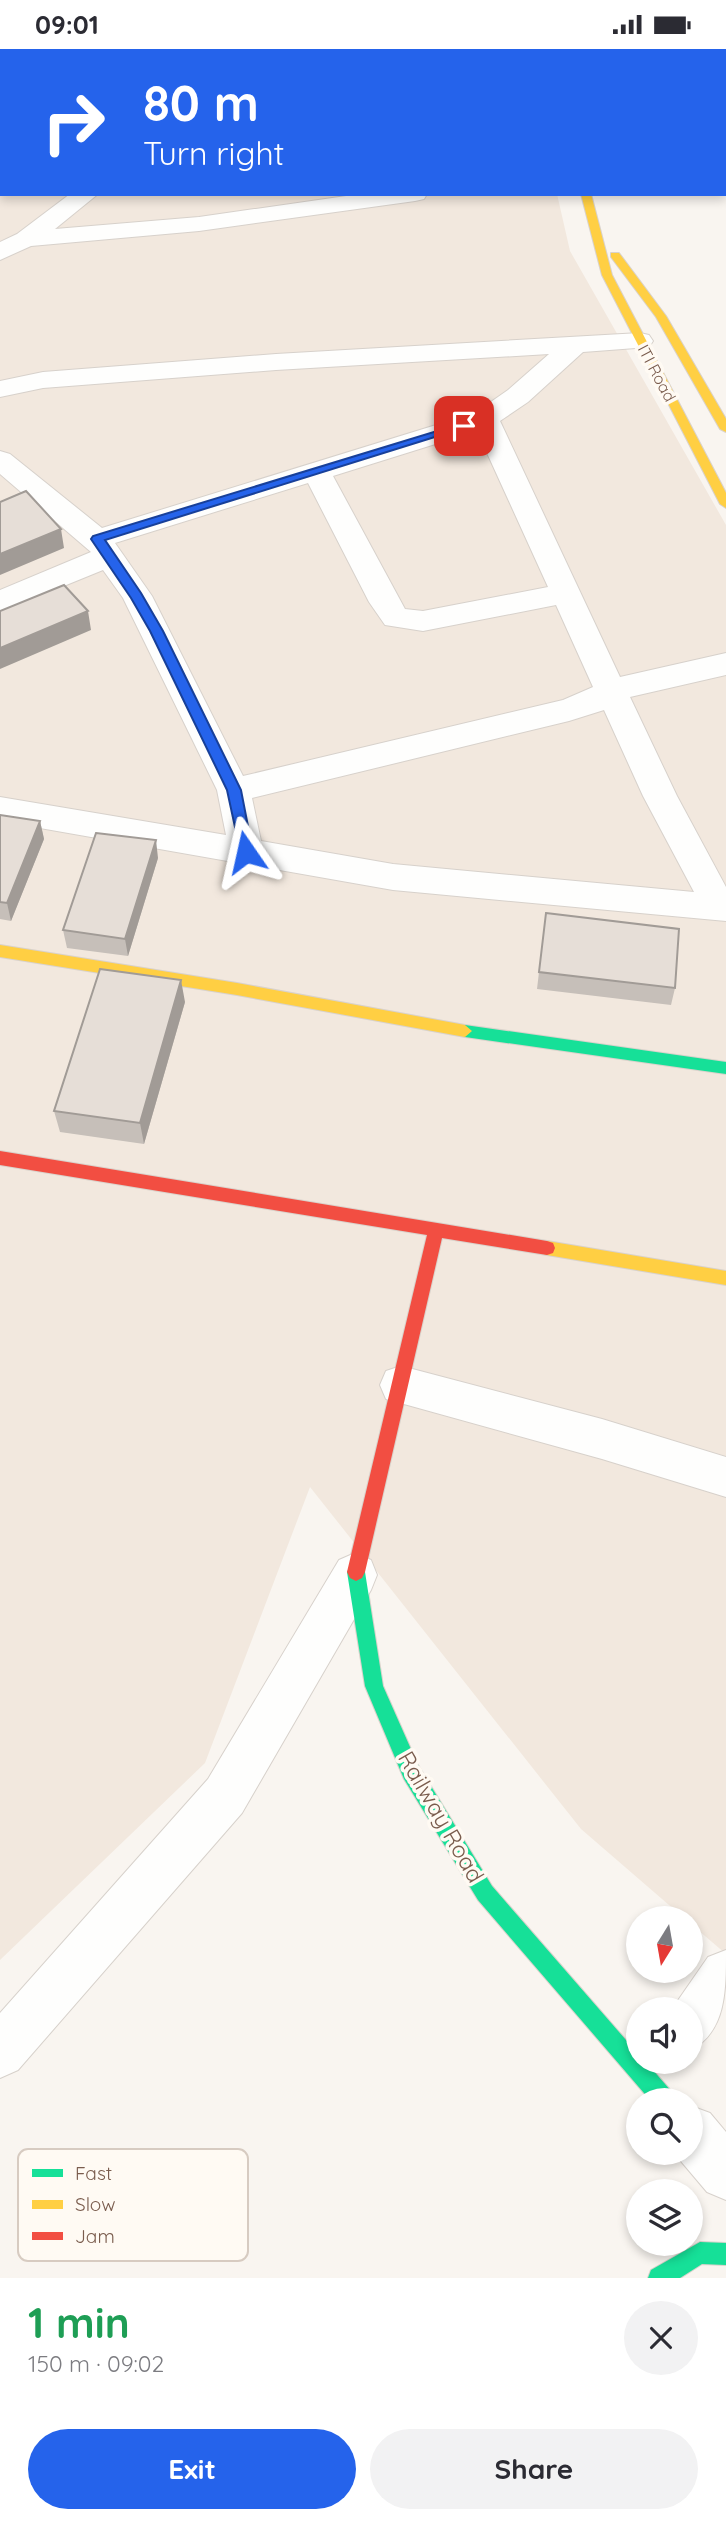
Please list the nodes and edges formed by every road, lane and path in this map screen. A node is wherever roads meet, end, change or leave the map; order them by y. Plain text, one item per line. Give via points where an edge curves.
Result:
1 (83, 196) edge
2 (401, 196) edge
3 (586, 196) edge
4 (599, 238) junction
5 (26, 239) junction
6 (0, 252) edge
7 (640, 341) junction
8 (574, 346) junction
9 (0, 389) edge
10 (485, 419) junction
11 (726, 429) edge
12 (0, 460) edge
13 (317, 473) junction
14 (726, 504) edge
15 (103, 547) junction
16 (564, 594) junction
17 (0, 602) edge
18 (726, 664) edge
19 (611, 690) junction
20 (234, 790) junction
21 (0, 809) edge
22 (246, 852) junction
23 (723, 908) edge
24 (0, 951) edge
25 (726, 1068) edge
26 (0, 1158) edge
27 (436, 1231) junction
28 (726, 1278) edge
29 (401, 1385) junction
30 (726, 1476) edge
31 (355, 1575) junction
32 (726, 1975) edge
33 (703, 2008) edge
34 (0, 2052) edge
35 (660, 2082) edge
36 (703, 2146) edge
37 (726, 2173) edge
38 (726, 2254) edge
39 (659, 2278) edge

1 - 5 street
2 - 5 street via 200,224
3 - 4 street, ITI Road
4 - 7 street, ITI Road via 607,275
4 - 11 street, ITI Road via 634,276 667,325
5 - 6 street
7 - 8 street
7 - 14 street, ITI Road
8 - 9 street via 275,362 55,379
8 - 10 street
10 - 13 street
10 - 16 street
12 - 15 street
13 - 15 street
13 - 16 street via 396,618 423,621
15 - 17 street
15 - 20 street via 156,631
16 - 19 street
18 - 19 street
19 - 20 street via 569,710
19 - 23 street via 660,796
20 - 22 street
21 - 22 street
22 - 23 street via 393,877
24 - 25 street via 412,1023
26 - 27 street
27 - 28 street
27 - 29 street, Railway Road
29 - 30 street
29 - 31 street, Railway Road
31 - 34 street via 225,1796
31 - 35 street, Railway Road via 374,1686 411,1772 485,1893
32 - 33 street
36 - 37 street
38 - 39 street via 701,2253

